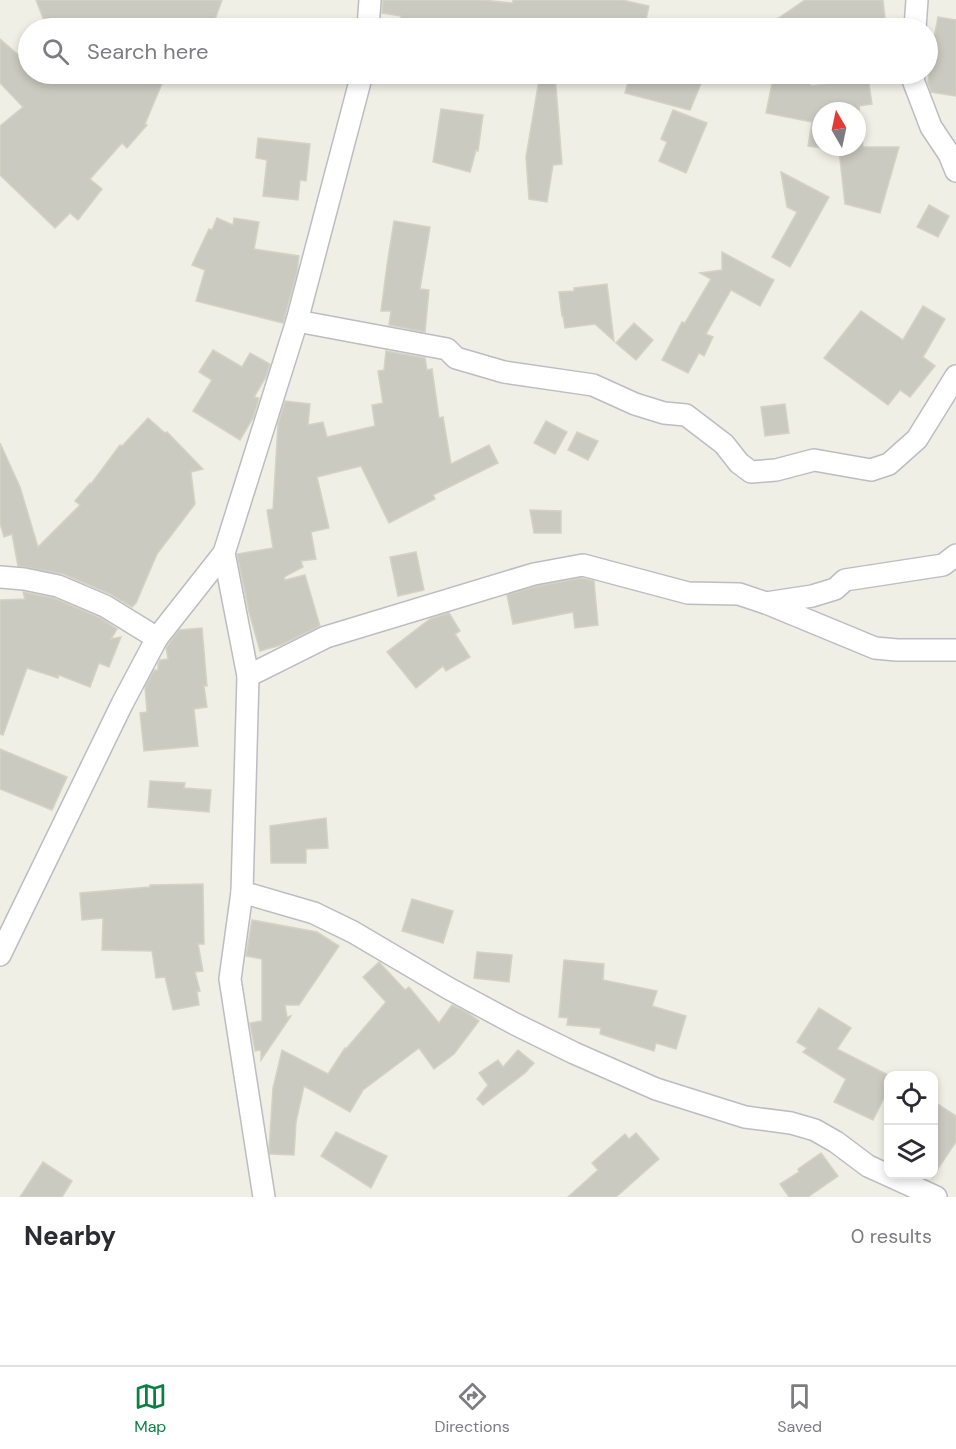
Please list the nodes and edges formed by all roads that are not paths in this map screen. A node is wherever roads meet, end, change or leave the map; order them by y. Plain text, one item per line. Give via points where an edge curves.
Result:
1 (370, 0) edge
2 (917, 0) edge
3 (369, 18) edge
4 (916, 18) edge
5 (359, 84) edge
6 (915, 84) edge
7 (956, 171) edge
8 (297, 321) junction
9 (956, 376) edge
10 (224, 553) junction
11 (956, 555) edge
12 (0, 577) edge
13 (765, 603) junction
14 (157, 638) junction
15 (956, 650) edge
16 (248, 676) junction
17 (242, 892) junction
18 (0, 955) edge
19 (264, 1197) edge
20 (936, 1197) edge

1 - 3 street
2 - 4 street
5 - 8 street
6 - 7 street via 931,127
8 - 9 street via 447,349 456,358 504,372 593,385 635,404 687,415 751,472 814,460 871,470 889,464 917,439
8 - 10 street
10 - 14 street
10 - 16 street
11 - 13 street via 943,565 845,580 835,589 812,596
12 - 14 street via 58,586 105,606
13 - 15 street via 875,648
13 - 16 street via 739,594 688,593 584,565 534,574 326,638
14 - 18 street
16 - 17 street
17 - 19 street via 230,979
17 - 20 street via 343,927 448,988 574,1053 656,1089 745,1117 815,1130 868,1166

